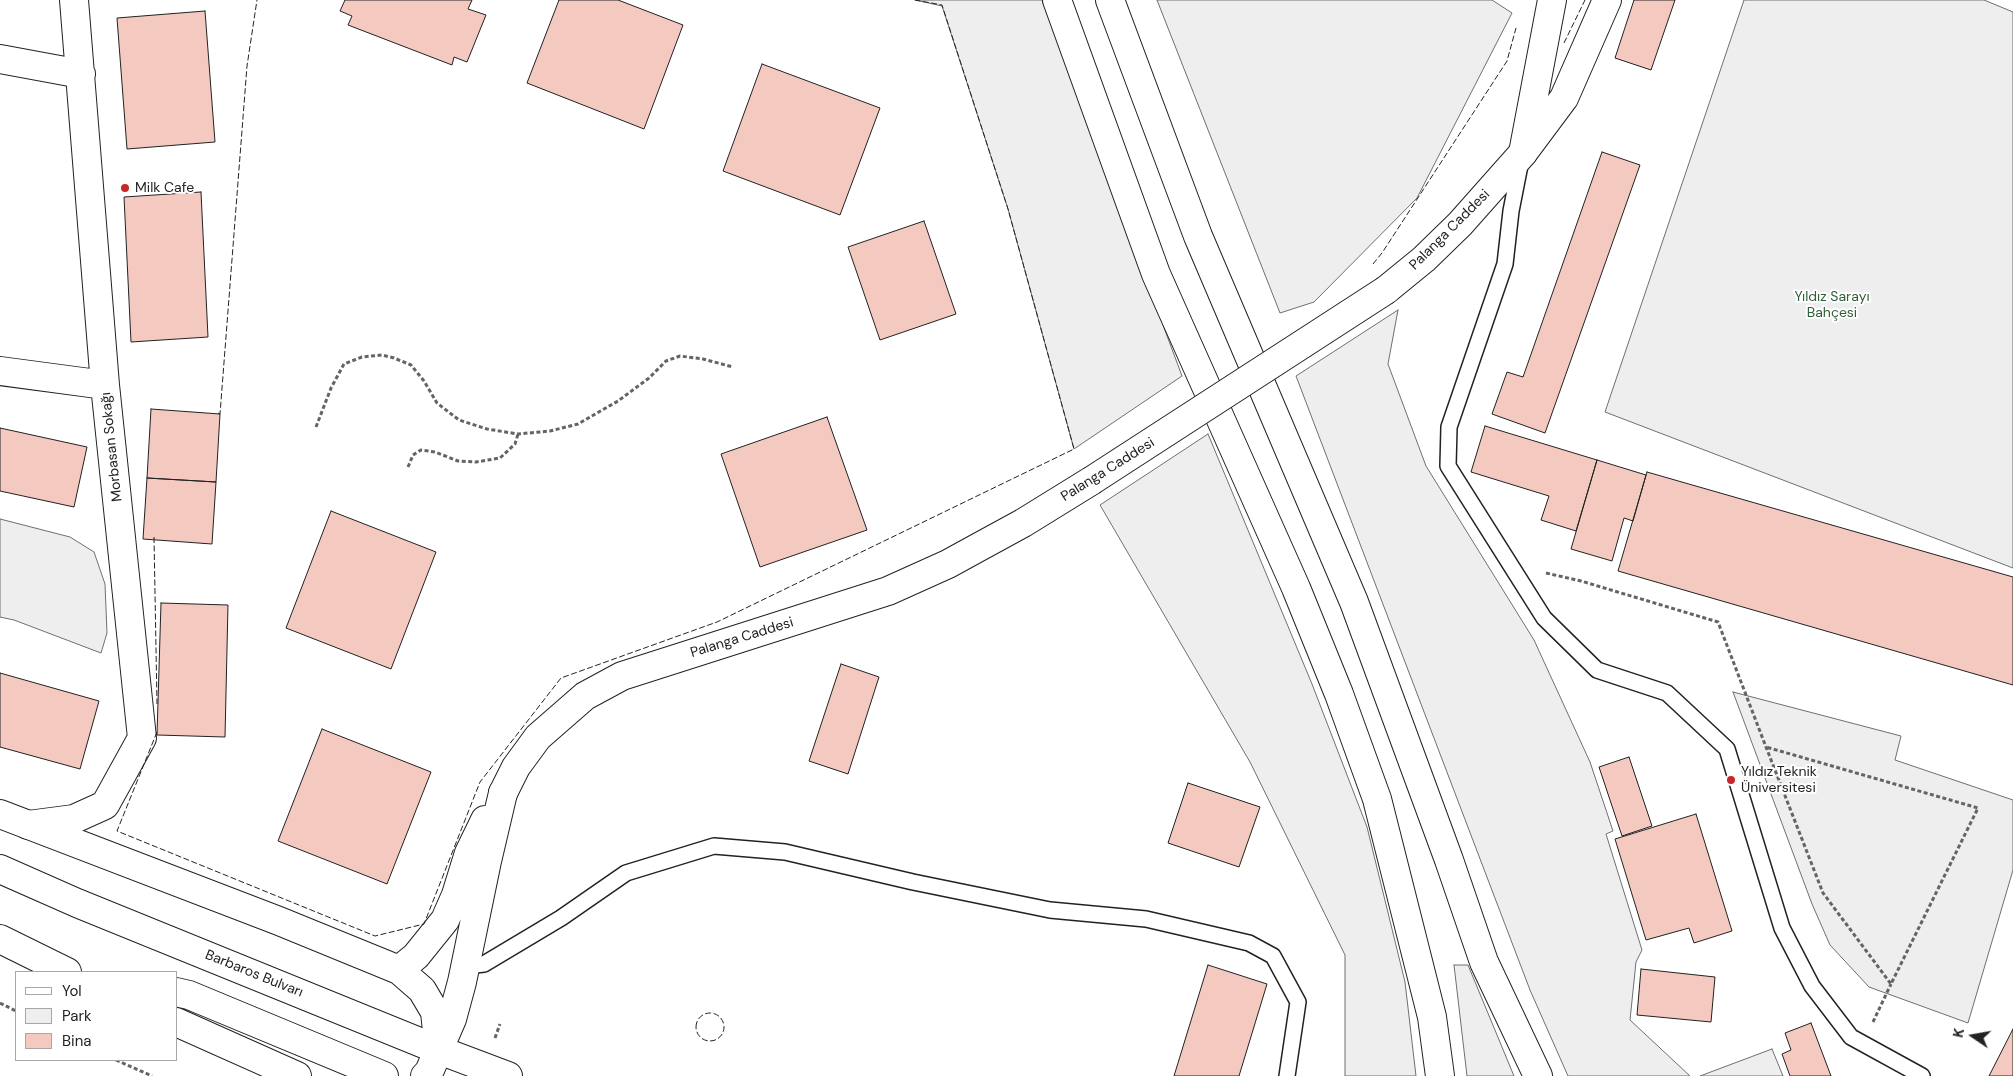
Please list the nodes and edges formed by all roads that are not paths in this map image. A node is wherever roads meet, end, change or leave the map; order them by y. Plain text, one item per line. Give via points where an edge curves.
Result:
1 (74, 0) edge
2 (1056, 0) edge
3 (1110, 0) edge
4 (1552, 0) edge
5 (1607, 0) edge
6 (0, 58) edge
7 (81, 74) junction
8 (1523, 153) junction
9 (0, 371) edge
10 (105, 385) junction
11 (503, 793) junction
12 (0, 814) edge
13 (28, 825) junction
14 (0, 869) edge
15 (0, 940) edge
16 (466, 966) junction
17 (399, 970) junction
18 (65, 971) edge
19 (178, 993) edge
20 (178, 1023) edge
21 (438, 1050) junction
22 (297, 1076) edge
23 (384, 1076) edge
24 (425, 1076) edge
25 (508, 1076) edge
26 (1287, 1076) edge
27 (1440, 1076) edge
28 (1538, 1076) edge
29 (1922, 1076) edge

1 - 7 main road, Morbasan Sokağı
2 - 27 main road via 1156,274 1296,588 1339,694 1376,799 1432,1017
3 - 28 main road via 1198,236 1354,602 1484,962
4 - 8 main road
5 - 8 main road, Palanga Caddesi via 1564,98
6 - 7 main road
7 - 10 main road, Morbasan Sokağı
8 - 11 main road, Palanga Caddesi, bridge via 1460,224 1386,290 1091,481 948,564 888,590 622,676 585,696 538,737
8 - 29 lane via 1511,211 1505,264 1449,428 1448,466 1544,618 1597,670 1667,693 1727,749 1782,928 1812,986 1851,1038
9 - 10 main road
10 - 13 main road, Morbasan Sokağı via 142,738 105,805 74,819
11 - 16 main road
11 - 17 main road via 480,827 445,920 416,956
12 - 13 main road
13 - 17 main road
14 - 21 main road, Barbaros Bulvarı
15 - 18 main road
16 - 21 main road via 452,1019
16 - 26 lane via 484,964 561,918 626,873 714,846 785,852 1050,910 1146,919 1249,943 1273,956 1298,1002
17 - 21 main road via 422,990 435,1012
19 - 23 main road
20 - 22 main road
21 - 24 main road
21 - 25 main road, Barbaros Bulvarı

